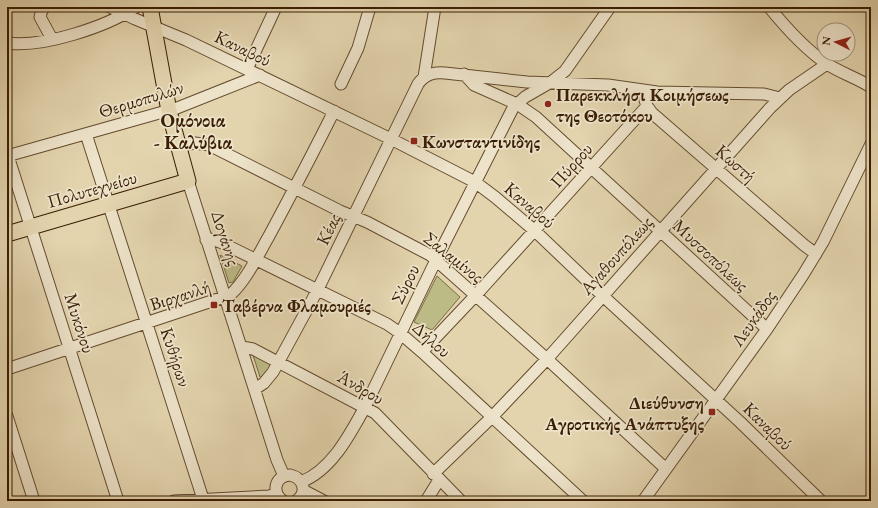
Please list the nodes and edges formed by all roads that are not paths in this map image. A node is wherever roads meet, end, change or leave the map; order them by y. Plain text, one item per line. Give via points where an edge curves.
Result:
1 (110, 7) edge
2 (136, 7) edge
3 (150, 7) edge
4 (276, 7) edge
5 (370, 7) edge
6 (435, 7) edge
7 (769, 7) edge
8 (42, 8) edge
9 (606, 8) edge
10 (124, 14) junction
11 (154, 27) junction
12 (52, 39) junction
13 (8, 43) edge
14 (828, 64) junction
15 (247, 69) junction
16 (464, 74) junction
17 (260, 75) junction
18 (424, 78) junction
19 (551, 82) junction
20 (341, 84) dead end
21 (871, 87) edge
22 (643, 91) junction
23 (780, 98) junction
24 (517, 104) junction
25 (647, 106) junction
26 (169, 111) junction
27 (334, 111) junction
28 (86, 134) junction
29 (391, 139) junction
30 (871, 144) edge
31 (178, 146) junction
32 (8, 156) edge
33 (716, 168) junction
34 (591, 169) junction
35 (188, 181) junction
36 (475, 182) junction
37 (295, 188) junction
38 (110, 204) junction
39 (353, 216) junction
40 (31, 227) junction
41 (534, 231) junction
42 (661, 231) junction
43 (7, 234) edge
44 (206, 240) junction
45 (816, 254) junction
46 (255, 260) junction
47 (436, 260) junction
48 (317, 291) junction
49 (476, 295) junction
50 (603, 296) junction
51 (225, 298) junction
52 (147, 323) junction
53 (767, 329) junction
54 (400, 333) junction
55 (242, 348) junction
56 (70, 349) junction
57 (422, 352) junction
58 (547, 359) junction
59 (278, 362) junction
60 (7, 369) edge
61 (255, 389) junction
62 (716, 400) junction
63 (365, 407) junction
64 (7, 416) edge
65 (492, 417) junction
66 (666, 469) junction
67 (284, 476) junction
68 (436, 477) junction
69 (302, 486) junction
70 (280, 497) edge
71 (203, 499) junction
72 (34, 501) edge
73 (118, 501) edge
74 (174, 501) edge
75 (296, 501) edge
76 (324, 501) edge
77 (426, 501) edge
78 (461, 501) edge
79 (583, 501) edge
80 (643, 501) edge
81 (821, 501) edge

1 - 10 street, Καναβού
2 - 10 street
3 - 11 main road, Δογάνης
4 - 15 street
5 - 20 street via 358,48
6 - 18 street
7 - 14 street via 802,43
8 - 12 street via 40,18
9 - 19 street, Σύρου via 565,72
10 - 11 street, Καναβού
10 - 12 street via 74,34
11 - 15 street, Καναβού
11 - 26 main road, Δογάνης
12 - 13 street
14 - 21 street
14 - 23 street, Αγαθουπόλεως
15 - 17 street, Καναβού
16 - 18 street via 438,72
16 - 19 street via 517,81
16 - 24 street, Μυσσοπόλεως via 477,87
17 - 26 street, Θερμοπυλών
17 - 27 street, Καναβού
18 - 29 street, Κέας via 418,84
19 - 22 street via 608,85
19 - 24 street, Σύρου
22 - 23 street via 764,94
22 - 25 street, Κωστή
23 - 33 street, Αγαθουπόλεως
24 - 34 street, Μυσσοπόλεως via 536,117
24 - 36 street, Σύρου via 506,119
25 - 33 street, Κωστή
25 - 34 street, Πύρρου
26 - 28 street, Θερμοπυλών
26 - 31 main road, Δογάνης
27 - 29 street, Καναβού
27 - 37 street, Βιρχανλή
28 - 32 street, Θερμοπυλών
28 - 38 street, Κυθήρων
29 - 36 street, Καναβού
29 - 39 street, Κέας
30 - 45 street, Λευκάδος
31 - 35 main road, Δογάνης
31 - 37 street, Σαλαμίνος via 195,143 209,145
32 - 40 street, Μυκόνου
33 - 42 street, Αγαθουπόλεως
33 - 45 street, Κωστή
34 - 41 street, Πύρρου
34 - 42 street, Μυσσοπόλεως
35 - 38 main road, Πολυτεχνείου
35 - 44 street, Δογάνης
36 - 41 street, Καναβού
36 - 47 street, Σύρου
37 - 39 street, Σαλαμίνος
37 - 46 street, Βιρχανλή
38 - 40 main road, Πολυτεχνείου
38 - 52 street, Κυθήρων
39 - 47 street, Σαλαμίνος via 424,251
39 - 48 street, Κέας
40 - 43 main road, Πολυτεχνείου
40 - 56 street, Μυκόνου
41 - 49 street, Πύρρου
41 - 50 street, Καναβού
42 - 50 street, Αγαθουπόλεως
42 - 53 street, Μυσσοπόλεως
44 - 46 street, Δήλου via 220,242
44 - 51 street, Δογάνης
45 - 53 street, Λευκάδος
46 - 48 street, Δήλου
46 - 51 street, Βιρχανλή via 238,287
47 - 49 street, Σαλαμίνος
47 - 54 street, Σύρου
48 - 54 street, Δήλου
48 - 59 street, Κέας
49 - 57 street, Πύρρου
49 - 58 street, Σαλαμίνος
50 - 58 street, Αγαθουπόλεως
50 - 62 street, Καναβού
51 - 52 street, Βιρχανλή
51 - 55 street, Δογάνης
52 - 56 street, Βιρχανλή
52 - 71 street, Κυθήρων
53 - 62 street, Λευκάδος
54 - 57 street, Δήλου
54 - 63 street, Σύρου
55 - 59 street, Άνδρου via 253,349
55 - 61 street, Δογάνης
56 - 60 street, Βιρχανλή
56 - 73 street, Μυκόνου
57 - 65 street, Δήλου
58 - 65 street, Αγαθουπόλεως
58 - 66 street, Σαλαμίνος
59 - 61 street, Κέας via 267,380
59 - 63 street, Άνδρου
61 - 67 street, Δογάνης
62 - 66 street, Λευκάδος
62 - 81 street, Καναβού
63 - 68 street, Άνδρου via 378,416
63 - 69 street, Σύρου via 330,460
64 - 72 street
65 - 68 street, Αγαθουπόλεως
65 - 79 street, Δήλου
66 - 80 street, Λευκάδος
67 - 69 street via 294,476
67 - 70 street via 276,486
68 - 77 street, Αγαθουπόλεως
68 - 78 street, Άνδρου
69 - 75 street via 302,496
69 - 76 street
70 - 71 street
71 - 74 street

